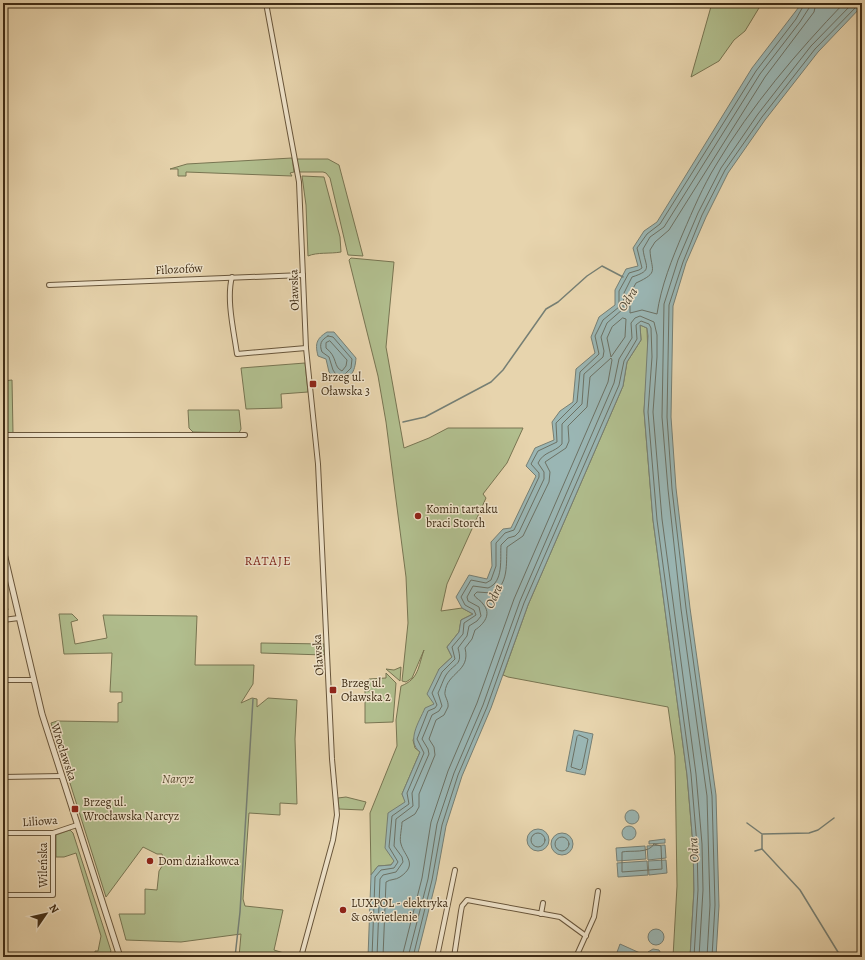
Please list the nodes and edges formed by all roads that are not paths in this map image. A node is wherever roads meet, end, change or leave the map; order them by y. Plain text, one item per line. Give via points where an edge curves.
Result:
1 (266, 3) edge
2 (303, 275) junction
3 (232, 277) junction
4 (49, 285) dead end
5 (306, 348) junction
6 (3, 435) edge
7 (245, 435) dead end
8 (3, 548) edge
9 (19, 618) junction
10 (3, 620) edge
11 (3, 680) edge
12 (34, 680) junction
13 (61, 776) junction
14 (3, 777) edge
15 (77, 825) junction
16 (3, 833) edge
17 (53, 833) junction
18 (455, 870) dead end
19 (598, 891) dead end
20 (3, 895) edge
21 (543, 903) dead end
22 (541, 914) junction
23 (586, 936) junction
24 (120, 957) edge
25 (301, 957) edge
26 (438, 957) edge
27 (454, 957) edge
28 (576, 957) edge

1 - 2 street, Oławska via 299,182
2 - 3 street, Filozofów
2 - 5 street, Oławska
3 - 4 street, Filozofów
3 - 5 street via 232,315 237,354
5 - 25 street, Oławska via 318,464 337,815 333,840
6 - 7 street
8 - 9 street, Wrocławska
9 - 10 street
9 - 12 street, Wrocławska
11 - 12 street
12 - 13 street, Wrocławska
13 - 14 street
13 - 15 street, Wrocławska
15 - 17 street, Liliowa
15 - 24 street, Wrocławska
16 - 17 street, Liliowa
17 - 20 street, Wileńska via 53,895
18 - 26 street
19 - 23 street via 594,917
21 - 22 street
22 - 23 street via 560,917
22 - 27 street via 467,900 460,911
23 - 28 street

